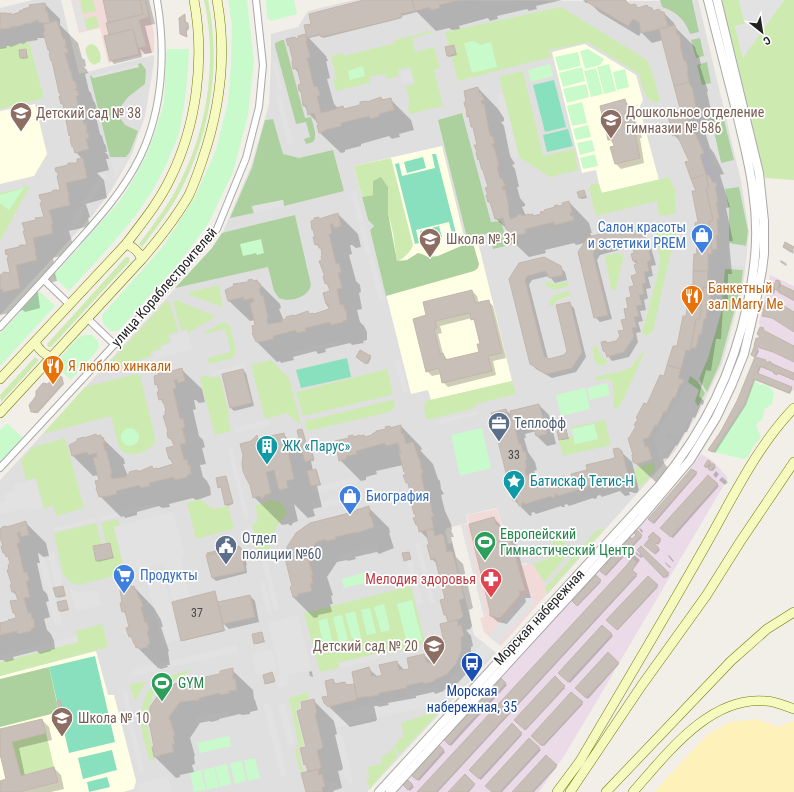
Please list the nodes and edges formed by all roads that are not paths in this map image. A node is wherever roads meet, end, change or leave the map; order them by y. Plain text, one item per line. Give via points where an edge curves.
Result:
1 (157, 0) edge
2 (194, 0) edge
3 (217, 0) edge
4 (256, 0) edge
5 (708, 0) edge
6 (717, 0) edge
7 (126, 244) junction
8 (142, 259) junction
9 (44, 280) junction
10 (70, 305) junction
11 (87, 318) junction
12 (0, 327) edge
13 (35, 342) junction
14 (114, 344) junction
15 (51, 357) junction
16 (0, 380) edge
17 (794, 408) edge
18 (0, 413) edge
19 (794, 462) edge
20 (0, 468) edge
21 (794, 612) edge
22 (794, 710) edge
23 (379, 792) edge
24 (390, 792) edge
25 (558, 792) edge
26 (570, 792) edge
27 (606, 792) edge
28 (633, 792) edge

1 - 9 street via 161,22 160,86 151,128 140,157 105,211
2 - 7 main road via 200,57 187,136 170,179
3 - 8 main road via 221,74 218,105 208,145 188,195 161,236
4 - 14 street, улица Кораблестроителей via 263,65 259,107 246,158 217,228 164,291
5 - 23 street, Морская набережная via 748,162 754,191 756,224 753,278 729,372 711,409 671,472
6 - 24 street, Морская набережная via 755,150 764,221 764,254 759,292 744,354 732,384 708,434 678,475
7 - 8 main road via 139,252
7 - 10 main road
8 - 11 main road
9 - 10 street
9 - 12 street
10 - 13 main road
11 - 14 street
11 - 15 main road
13 - 15 main road via 44,354
13 - 16 main road
14 - 20 street, улица Кораблестроителей
15 - 18 main road
17 - 25 main road via 758,455 580,761
19 - 26 main road via 706,596
21 - 27 main road via 767,630 731,661
22 - 28 main road via 765,700 731,705 704,720 686,735

